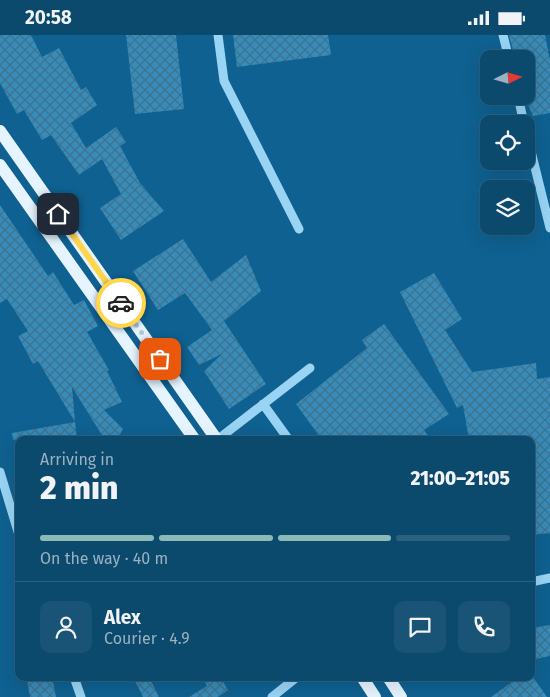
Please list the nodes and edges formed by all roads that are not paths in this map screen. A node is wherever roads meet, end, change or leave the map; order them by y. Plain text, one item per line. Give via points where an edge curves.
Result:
1 (218, 35) edge
2 (503, 35) edge
3 (506, 50) edge
4 (0, 131) edge
5 (0, 165) edge
6 (535, 167) edge
7 (550, 228) edge
8 (299, 229) dead end
9 (310, 368) dead end
10 (263, 404) junction
11 (192, 436) edge
12 (214, 436) edge
13 (222, 436) edge
14 (286, 436) edge
15 (0, 472) edge
16 (15, 522) edge
17 (550, 578) edge
18 (535, 581) edge
19 (76, 681) edge
20 (292, 681) edge
21 (365, 681) edge
22 (391, 681) edge
23 (82, 697) edge
24 (272, 697) edge
25 (375, 697) edge
26 (401, 697) edge

1 - 8 street via 224,81
2 - 3 street
4 - 12 main road
5 - 11 main road
6 - 7 street
9 - 10 street
10 - 13 street
10 - 14 street
15 - 16 street
17 - 18 street
19 - 23 street
20 - 24 street
21 - 25 main road
22 - 26 main road

